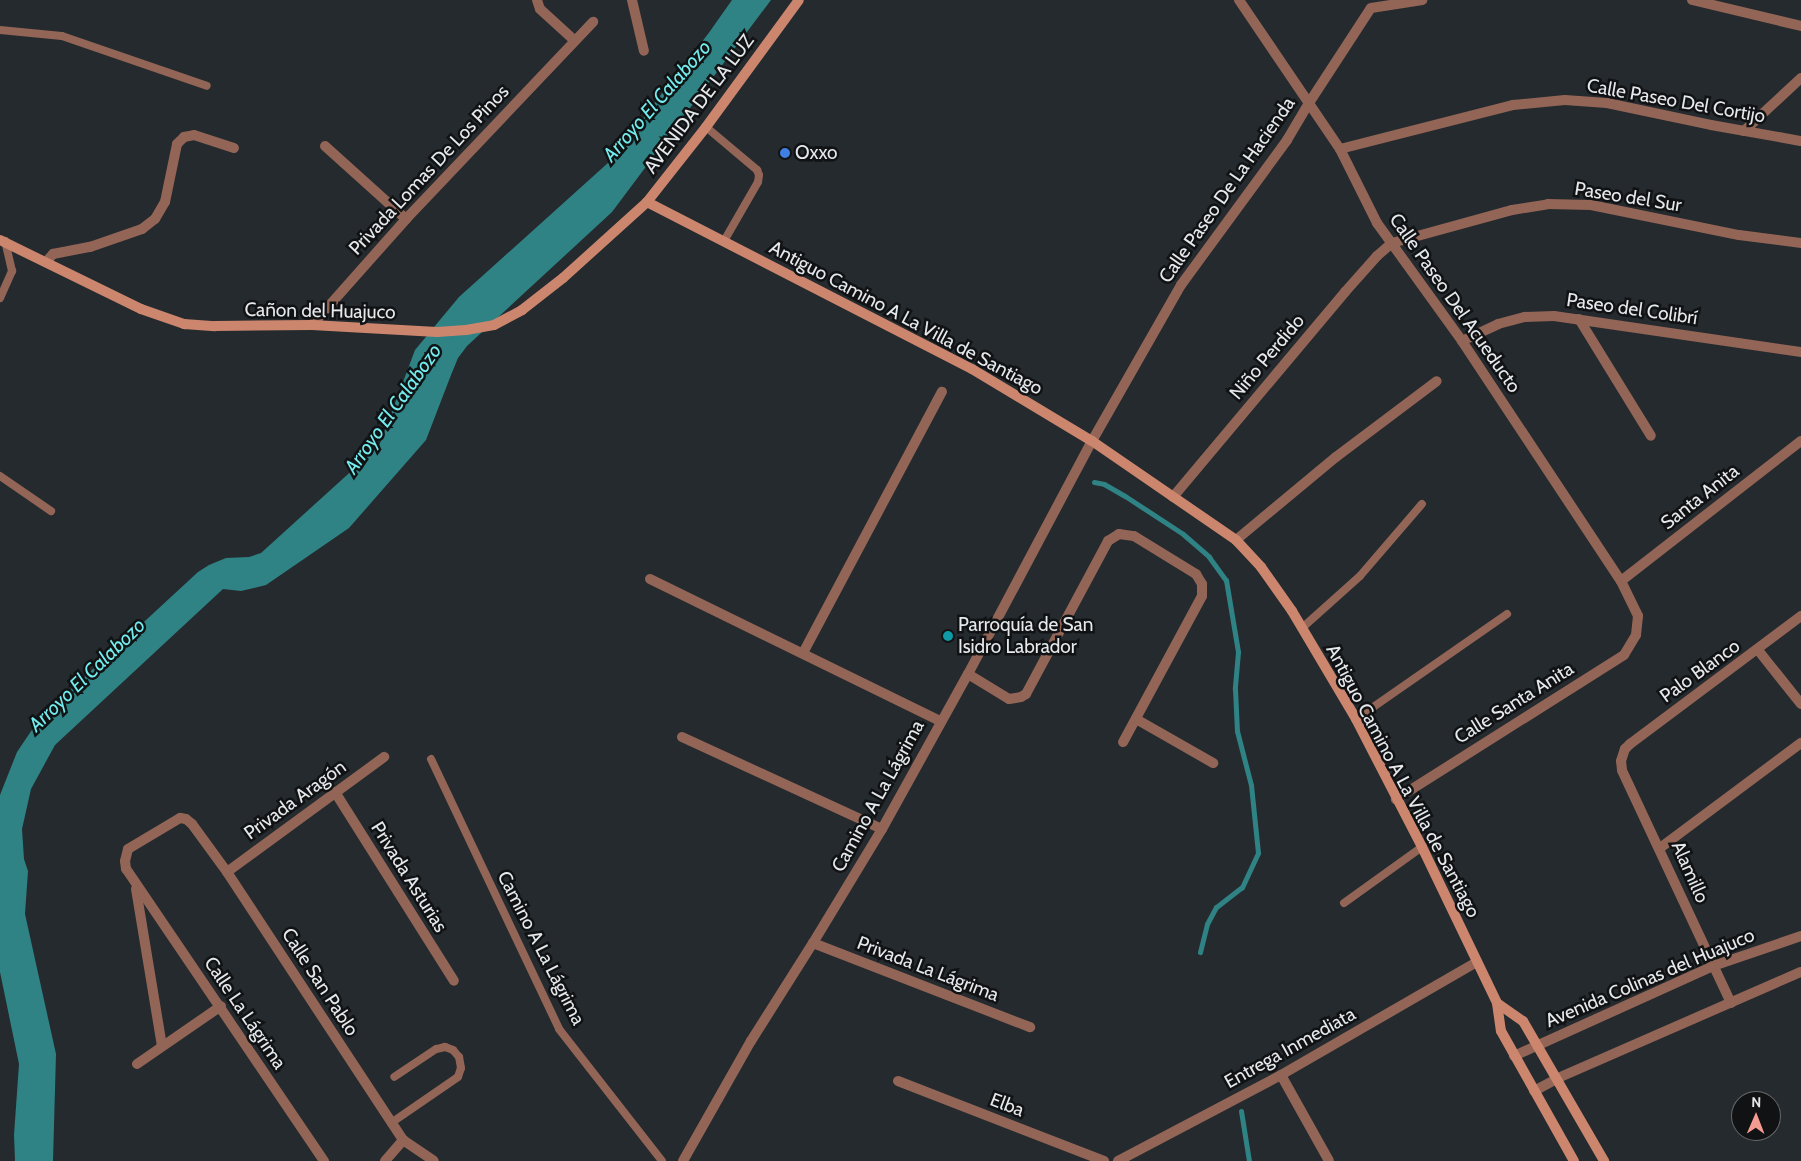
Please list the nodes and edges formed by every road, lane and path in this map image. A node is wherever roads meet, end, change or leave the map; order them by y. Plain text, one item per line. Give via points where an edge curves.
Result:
1 (537, 0) edge
2 (632, 0) edge
3 (799, 0) edge
4 (1238, 0) edge
5 (1422, 0) edge
6 (1692, 0) edge
7 (1370, 3) edge
8 (592, 22) dead end
9 (1801, 26) edge
10 (0, 30) edge
11 (574, 40) junction
12 (644, 51) dead end
13 (1801, 78) edge
14 (207, 86) dead end
15 (1309, 103) junction
16 (706, 127) junction
17 (1744, 131) junction
18 (1801, 141) edge
19 (325, 146) dead end
20 (234, 148) dead end
21 (1340, 150) junction
22 (647, 202) junction
23 (406, 219) junction
24 (623, 225) joint
25 (2, 238) edge
26 (724, 242) junction
27 (1392, 243) junction
28 (1801, 243) edge
29 (46, 262) junction
30 (0, 298) edge
31 (1579, 319) junction
32 (312, 325) junction
33 (1462, 341) junction
34 (1801, 352) edge
35 (1437, 381) dead end
36 (942, 392) dead end
37 (1651, 436) dead end
38 (1092, 441) junction
39 (1801, 441) edge
40 (0, 476) edge
41 (1172, 497) junction
42 (1422, 504) dead end
43 (51, 511) dead end
44 (1236, 540) junction
45 (650, 579) dead end
46 (1621, 581) junction
47 (1507, 614) dead end
48 (1801, 616) edge
49 (1637, 627) joint
50 (1302, 628) junction
51 (1758, 650) junction
52 (803, 653) junction
53 (968, 674) junction
54 (1801, 704) edge
55 (1136, 719) junction
56 (1356, 719) junction
57 (940, 721) junction
58 (682, 737) dead end
59 (1123, 742) dead end
60 (1801, 742) edge
61 (1623, 755) joint
62 (384, 756) dead end
63 (431, 759) dead end
64 (1213, 763) dead end
65 (335, 792) junction
66 (1396, 799) junction
67 (180, 818) joint
68 (882, 829) junction
69 (1422, 847) junction
70 (1660, 848) junction
71 (227, 872) junction
72 (135, 885) junction
73 (1344, 903) dead end
74 (1801, 936) edge
75 (813, 943) junction
76 (1478, 962) junction
77 (1713, 966) junction
78 (1801, 972) edge
79 (454, 981) dead end
80 (1497, 1002) junction
81 (1731, 1003) junction
82 (221, 1006) junction
83 (1030, 1027) dead end
84 (1537, 1044) junction
85 (162, 1046) junction
86 (1514, 1056) junction
87 (137, 1064) dead end
88 (1281, 1075) junction
89 (394, 1077) dead end
90 (1558, 1078) junction
91 (898, 1081) dead end
92 (1534, 1091) junction
93 (391, 1123) junction
94 (402, 1140) junction
95 (324, 1161) edge
96 (385, 1161) edge
97 (434, 1161) edge
98 (662, 1161) edge
99 (682, 1161) edge
100 (1104, 1161) edge
101 (1118, 1161) edge
102 (1329, 1161) edge
103 (1574, 1161) edge
104 (1604, 1161) edge

1 - 11 street via 540,9
2 - 12 street
3 - 16 street, AVENIDA DE LA LUZ
4 - 15 street, Calle Paseo Del Acueducto
5 - 7 street, Calle Paseo De La Hacienda
6 - 9 street
7 - 15 street, Calle Paseo De La Hacienda
8 - 11 street, Privada Lomas De Los Pinos
10 - 14 lane via 62,36
11 - 23 street, Privada Lomas De Los Pinos
13 - 17 street
15 - 21 street, Calle Paseo Del Acueducto
15 - 38 street, Calle Paseo De La Hacienda via 1287,140 1181,285
16 - 22 street, AVENIDA DE LA LUZ
16 - 26 lane via 759,175
17 - 18 street, Calle Paseo Del Cortijo
17 - 21 street, Calle Paseo Del Cortijo via 1607,103 1565,100 1513,105
19 - 23 street
20 - 29 street via 194,135 184,137 177,144 165,202 155,219 142,229 90,247 53,254
21 - 27 street, Calle Paseo Del Acueducto via 1377,223
22 - 24 street, AVENIDA DE LA LUZ
22 - 26 street, Antiguo Camino A La Villa de Santiago
23 - 32 street, Privada Lomas De Los Pinos
24 - 32 street, Cañon del Huajuco via 522,310 494,325 437,332
25 - 29 street, Cañon del Huajuco
25 - 30 lane via 12,271
26 - 38 street, Antiguo Camino A La Villa de Santiago via 963,364
27 - 28 street, Paseo del Sur via 1512,210 1548,204 1591,205 1739,235
27 - 33 street, Calle Paseo Del Acueducto
27 - 41 street, Niño Perdido via 1345,292
29 - 32 street, Cañon del Huajuco via 141,309 184,324
31 - 33 street, Paseo del Colibrí via 1526,317 1498,324
31 - 34 street, Paseo del Colibrí
31 - 37 street
33 - 46 street, Calle Paseo Del Acueducto
35 - 44 street via 1336,456
36 - 52 street
38 - 41 street, Antiguo Camino A La Villa de Santiago
38 - 53 street, Camino A La Lágrima
39 - 46 street, Santa Anita
40 - 43 lane
41 - 44 street, Antiguo Camino A La Villa de Santiago
42 - 50 lane via 1360,576
44 - 50 street, Antiguo Camino A La Villa de Santiago via 1277,587
45 - 52 street
46 - 49 street, Calle Paseo Del Acueducto via 1635,606
47 - 56 lane
48 - 51 street, Palo Blanco
49 - 66 street, Calle Santa Anita via 1632,644 1624,655
50 - 56 street, Antiguo Camino A La Villa de Santiago
51 - 54 street
51 - 61 street, Palo Blanco via 1630,744
52 - 57 street
53 - 55 street via 1009,698 1026,694 1108,541 1119,534 1134,536 1196,574 1202,584 1202,596
53 - 57 street, Camino A La Lágrima
55 - 59 street
55 - 64 street
56 - 66 street, Antiguo Camino A La Villa de Santiago
57 - 68 street, Camino A La Lágrima
58 - 68 street
60 - 70 street
61 - 70 street, Alamillo via 1622,770
62 - 65 street, Privada Aragón
63 - 98 lane, Camino A La Lágrima via 559,1029
65 - 71 street, Privada Aragón
65 - 79 street, Privada Asturias
66 - 69 street, Antiguo Camino A La Villa de Santiago
67 - 71 street, Calle San Pablo via 192,824
67 - 72 street, Calle La Lágrima via 128,849 125,861
68 - 75 street, Camino A La Lágrima
69 - 73 lane
69 - 76 street, Antiguo Camino A La Villa de Santiago
70 - 77 street, Alamillo
71 - 93 street, Calle San Pablo
72 - 82 street, Calle La Lágrima
72 - 85 street, Calle La Lágrima
74 - 77 street, Avenida Colinas del Huajuco
75 - 83 street, Privada La Lágrima
75 - 99 street, Camino A La Lágrima via 750,1041
76 - 80 street, Antiguo Camino A La Villa de Santiago
76 - 88 street, Entrega Inmediata
77 - 81 street, Alamillo
77 - 84 street, Avenida Colinas del Huajuco
78 - 81 street
80 - 84 street, Antiguo Camino A La Villa de Santiago via 1522,1021
80 - 86 street via 1501,1031
81 - 90 street
82 - 85 street
82 - 95 street, Calle La Lágrima
84 - 86 street, Avenida Colinas del Huajuco
84 - 90 street, Antiguo Camino A La Villa de Santiago
85 - 87 street
86 - 92 street
88 - 101 street, Entrega Inmediata
88 - 102 street
89 - 93 lane via 436,1049 453,1050 459,1058 461,1068 458,1077
90 - 92 street
90 - 104 street, Antiguo Camino A La Villa de Santiago
91 - 100 street, Elba
92 - 103 street
93 - 94 street, Calle San Pablo
94 - 96 street
94 - 97 street, Calle San Pablo

